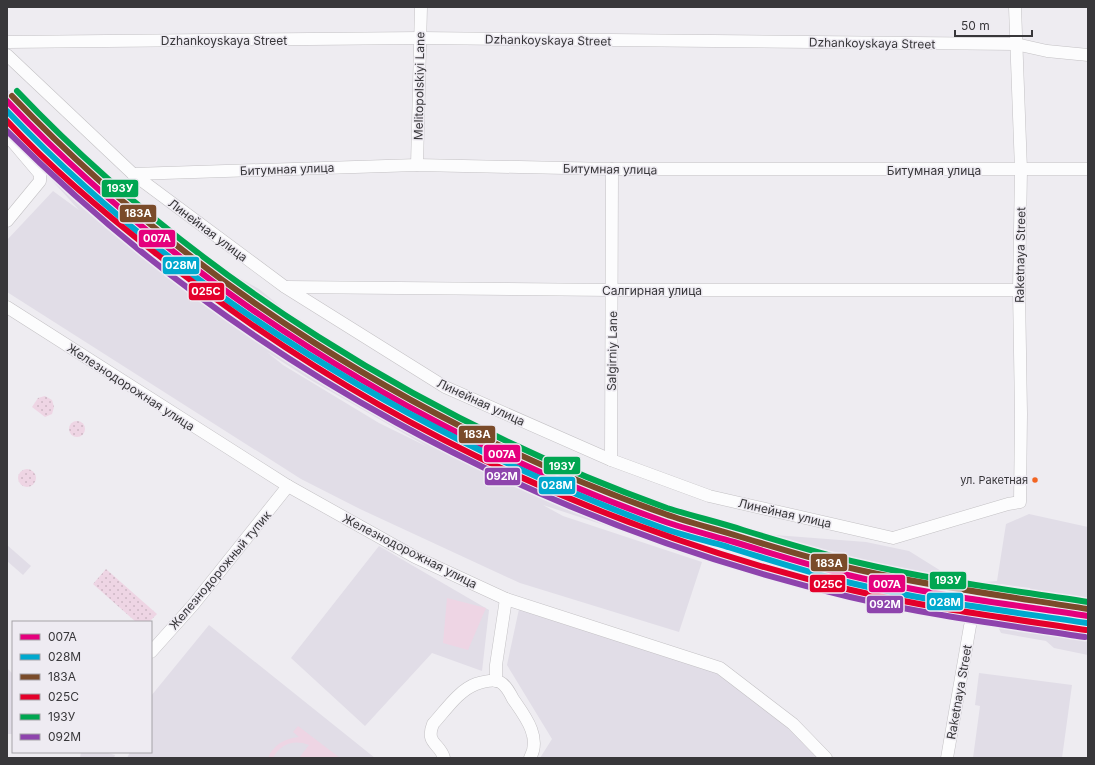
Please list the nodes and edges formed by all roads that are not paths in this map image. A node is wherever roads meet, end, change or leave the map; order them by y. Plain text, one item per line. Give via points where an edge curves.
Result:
1 (421, 7) edge
2 (1015, 7) edge
3 (421, 38) junction
4 (7, 42) edge
5 (1016, 44) junction
6 (7, 55) edge
7 (1088, 55) edge
8 (7, 135) edge
9 (417, 165) junction
10 (612, 169) junction
11 (1088, 169) edge
12 (1021, 170) junction
13 (133, 174) junction
14 (7, 221) edge
15 (285, 287) junction
16 (612, 290) junction
17 (1019, 290) junction
18 (7, 307) edge
19 (611, 460) junction
20 (288, 486) junction
21 (1020, 502) joint
22 (506, 599) junction
23 (970, 626) dead end
24 (152, 651) edge
25 (496, 681) junction
26 (444, 758) edge
27 (530, 758) edge
28 (826, 758) edge
29 (947, 758) edge

1 - 3 street, Melitopolskiyi Lane
2 - 5 street, Raketnaya Street
3 - 4 street, Dzhankoyskaya Street
3 - 5 street, Dzhankoyskaya Street
3 - 9 street, Melitopolskiyi Lane
5 - 7 street, Dzhankoyskaya Street via 1047,51
5 - 12 street, Raketnaya Street
6 - 13 street, Линейная улица
8 - 14 street via 40,174 40,181
9 - 10 street, Битумная улица
9 - 13 street, Битумная улица
10 - 12 street, Битумная улица
10 - 16 street, Salgirniy Lane
11 - 12 street, Битумная улица
12 - 17 street, Raketnaya Street
13 - 15 street, Линейная улица
15 - 16 street, Салгирная улица
15 - 19 street, Линейная улица via 445,387
16 - 17 street, Салгирная улица
16 - 19 street, Salgirniy Lane
17 - 21 street, Raketnaya Street
18 - 20 street, Железнодорожная улица
19 - 21 street, Линейная улица via 709,496 893,538
20 - 22 street, Железнодорожная улица via 415,557
20 - 24 street, Железнодорожный тупик via 193,605
22 - 25 street
22 - 28 street, Железнодорожная улица via 720,668 793,724
23 - 29 street, Raketnaya Street
25 - 26 street via 466,688 433,724 432,742 442,751
25 - 27 street via 505,686 530,724 534,739

